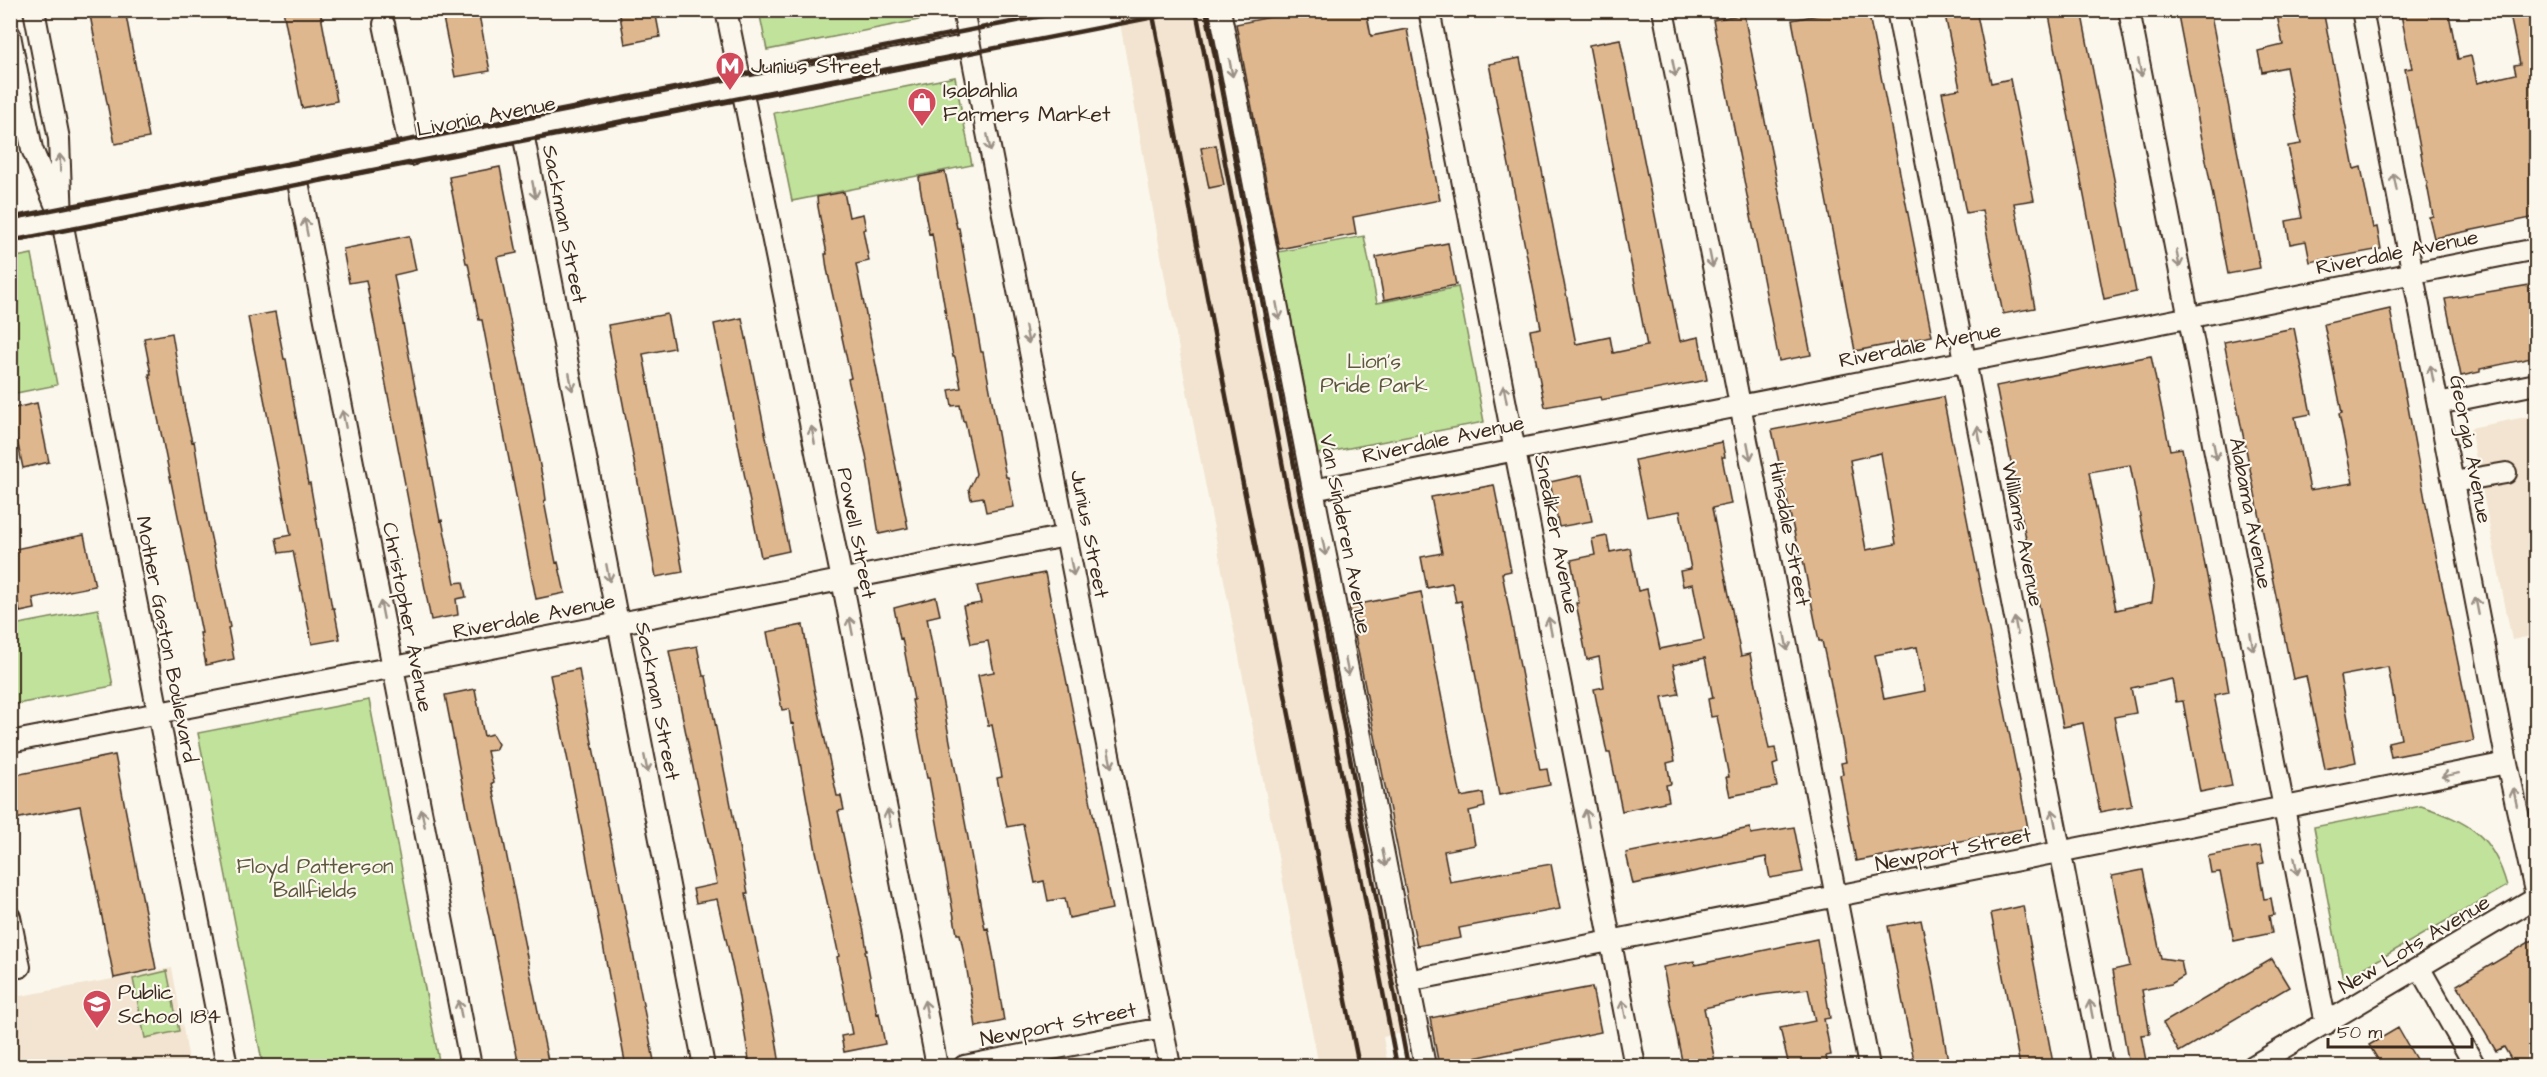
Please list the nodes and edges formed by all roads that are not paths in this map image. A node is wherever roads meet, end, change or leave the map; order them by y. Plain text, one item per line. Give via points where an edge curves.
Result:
1 (34, 10) edge
2 (726, 10) edge
3 (963, 10) edge
4 (1220, 10) edge
5 (1430, 10) edge
6 (1663, 10) edge
7 (1896, 10) edge
8 (2129, 10) edge
9 (2362, 10) edge
10 (384, 24) dead end
11 (10, 35) edge
12 (969, 45) junction
13 (744, 90) junction
14 (523, 133) junction
15 (411, 154) junction
16 (297, 177) junction
17 (62, 221) junction
18 (10, 231) edge
19 (2536, 249) edge
20 (2412, 273) junction
21 (2188, 317) junction
22 (1964, 360) junction
23 (2536, 384) edge
24 (2438, 404) junction
25 (1740, 405) junction
26 (1515, 448) junction
27 (2506, 473) dead end
28 (2453, 482) junction
29 (1313, 490) junction
30 (1066, 536) junction
31 (842, 580) junction
32 (618, 624) junction
33 (394, 667) junction
34 (157, 714) junction
35 (10, 742) edge
36 (2507, 763) junction
37 (2285, 809) junction
38 (2061, 853) junction
39 (1836, 896) junction
40 (2536, 897) edge
41 (11, 916) edge
42 (1611, 940) junction
43 (20, 967) dead end
44 (2420, 969) junction
45 (1408, 981) junction
46 (2326, 1024) junction
47 (1162, 1028) junction
48 (227, 1066) edge
49 (471, 1066) edge
50 (704, 1066) edge
51 (937, 1066) edge
52 (964, 1066) edge
53 (1170, 1066) edge
54 (1425, 1066) edge
55 (1635, 1066) edge
56 (1869, 1066) edge
57 (2102, 1066) edge
58 (2253, 1066) edge
59 (2475, 1066) edge

17 -> 1 street, Mother Gaston Boulevard via 59,140
2 - 13 street, Powell Street
3 - 12 street, Junius Street
4 -> 29 street, Van Sinderen Avenue
26 -> 5 street, Snediker Avenue
6 -> 25 street, Hinsdale Street
7 - 22 street, Williams Avenue
8 -> 21 street, Alabama Avenue
20 -> 9 street, Georgia Avenue
10 - 15 street
11 - 17 street, Mother Gaston Boulevard via 32,149
12 - 13 street, Livonia Avenue
12 -> 30 street, Junius Street
13 - 14 street, Livonia Avenue
31 -> 13 street, Powell Street
14 - 15 street, Livonia Avenue
14 -> 32 street, Sackman Street
15 - 16 street, Livonia Avenue
16 - 17 street, Livonia Avenue
33 -> 16 street, Christopher Avenue
17 - 18 street, Livonia Avenue
17 - 34 street, Mother Gaston Boulevard
19 - 20 street, Riverdale Avenue
20 - 21 street, Riverdale Avenue
24 -> 20 street, Georgia Avenue
21 - 22 street, Riverdale Avenue
21 -> 37 street, Alabama Avenue
22 - 25 street, Riverdale Avenue
38 -> 22 street, Williams Avenue
23 - 24 street
24 - 28 street, Georgia Avenue
25 - 26 street, Riverdale Avenue
25 -> 39 street, Hinsdale Street
26 - 29 street, Riverdale Avenue
42 -> 26 street, Snediker Avenue
27 - 28 street
36 -> 28 street, Georgia Avenue
29 -> 45 street, Van Sinderen Avenue
30 - 31 street, Riverdale Avenue
30 -> 47 street, Junius Street
31 - 32 street, Riverdale Avenue
51 -> 31 street, Powell Street
32 - 33 street, Riverdale Avenue
32 -> 50 street, Sackman Street
33 - 34 street, Riverdale Avenue
49 -> 33 street, Christopher Avenue
34 - 35 street, Riverdale Avenue
34 - 48 street, Mother Gaston Boulevard
36 -> 37 street, Newport Street
40 -> 36 street, Georgia Avenue
37 - 38 street, Newport Street
37 -> 46 street, Alabama Avenue
38 - 39 street, Newport Street
57 -> 38 street, Williams Avenue
39 - 42 street, Newport Street
39 - 56 street, Hinsdale Street
40 - 44 street, New Lots Avenue
41 - 43 street
42 - 45 street, Newport Street
55 -> 42 street, Snediker Avenue
44 - 46 street, New Lots Avenue
44 - 59 street
45 - 54 street, Van Sinderen Avenue
46 - 58 street, New Lots Avenue
47 - 52 street, Newport Street
47 - 53 street, Junius Street

